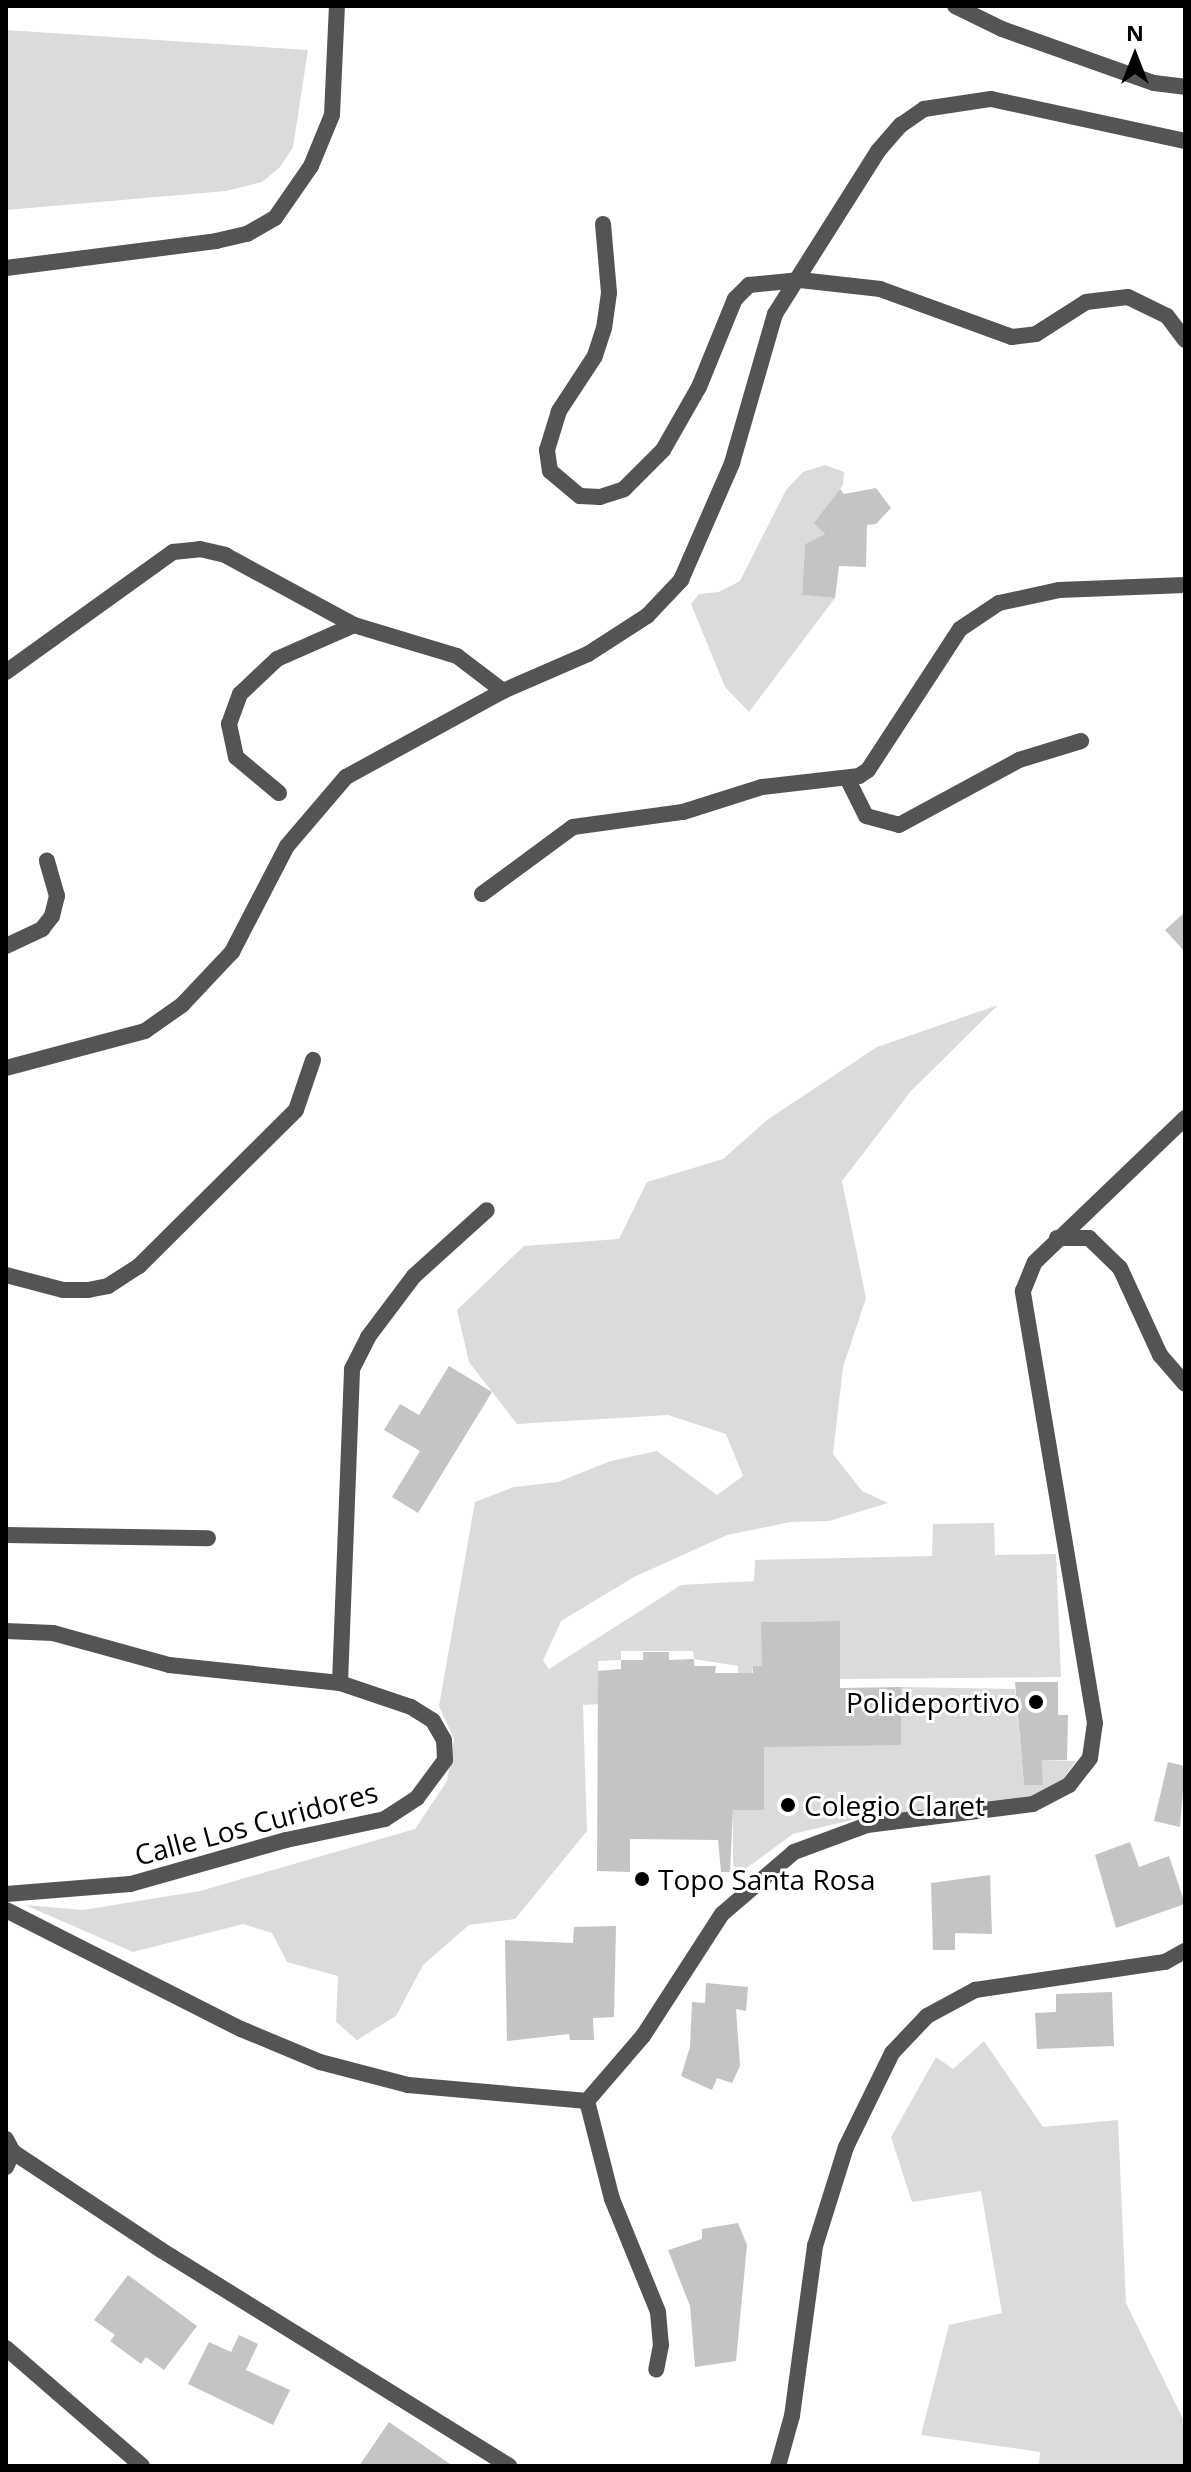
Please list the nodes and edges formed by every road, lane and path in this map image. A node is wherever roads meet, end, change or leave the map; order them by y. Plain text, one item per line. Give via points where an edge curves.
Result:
1 (337, 6) edge
2 (955, 6) edge
3 (1185, 87) edge
4 (1185, 141) edge
5 (603, 224) dead end
6 (6, 268) edge
7 (800, 280) junction
8 (1185, 340) edge
9 (1185, 585) edge
10 (354, 625) junction
11 (6, 672) edge
12 (503, 691) junction
13 (1081, 741) dead end
14 (848, 780) junction
15 (279, 793) dead end
16 (47, 860) dead end
17 (482, 894) dead end
18 (6, 946) edge
19 (313, 1060) dead end
20 (6, 1068) edge
21 (1185, 1118) edge
22 (487, 1210) dead end
23 (1057, 1238) junction
24 (6, 1275) edge
25 (1185, 1384) edge
26 (6, 1535) edge
27 (208, 1538) dead end
28 (6, 1631) edge
29 (340, 1683) junction
30 (6, 1894) edge
31 (6, 1910) edge
32 (1185, 1951) edge
33 (587, 2101) junction
34 (8, 2153) edge
35 (6, 2348) edge
36 (656, 2370) dead end
37 (142, 2466) edge
38 (509, 2466) edge
39 (778, 2466) edge

1 - 6 street via 332,115 311,166 275,218 247,234 216,241
2 - 3 street via 1002,29 1140,78
4 - 7 street via 991,99 924,109 878,151
5 - 7 street via 609,293 604,328 595,356 559,411 547,450 550,471 580,496 600,497 624,489 663,450 699,387 735,299 749,285
7 - 8 street via 880,289 1012,337 1036,334 1086,302 1128,297 1167,316
7 - 12 street via 775,314 732,463 681,580 647,616 588,654
9 - 14 street via 1059,590 1018,596 982,610 960,629 868,770
10 - 11 street via 225,555 200,549 173,552
10 - 12 street via 457,656
10 - 15 street via 277,659 240,694 229,724 236,757
12 - 20 street via 346,777 287,846 232,952 182,1005 145,1031
13 - 14 street via 1019,760 899,825 866,816
14 - 17 street via 762,787 683,812 573,827
16 - 18 street via 57,896 52,916 42,929
19 - 24 street via 296,1110 139,1266 108,1286 88,1290 63,1290
21 - 23 street
22 - 29 street via 414,1276 368,1337 352,1369
23 - 25 street via 1089,1238 1120,1268 1160,1355
23 - 33 street via 1035,1262 1023,1291 1095,1723 1090,1758 1069,1785 1033,1804 867,1825 794,1852 722,1914 643,2036
26 - 27 street
28 - 29 street, Calle Los Curidores via 53,1633 169,1665
29 - 30 street, Calle Los Curidores via 411,1707 433,1721 444,1740 445,1760 438,1776 385,1819 286,1840 130,1884
31 - 33 street via 241,2029 320,2062 408,2085
32 - 39 street via 1165,1962 975,1990 927,2016 892,2053 846,2147 815,2246 792,2416
33 - 36 street via 612,2199 658,2312 661,2345
34 - 38 street
35 - 37 street

